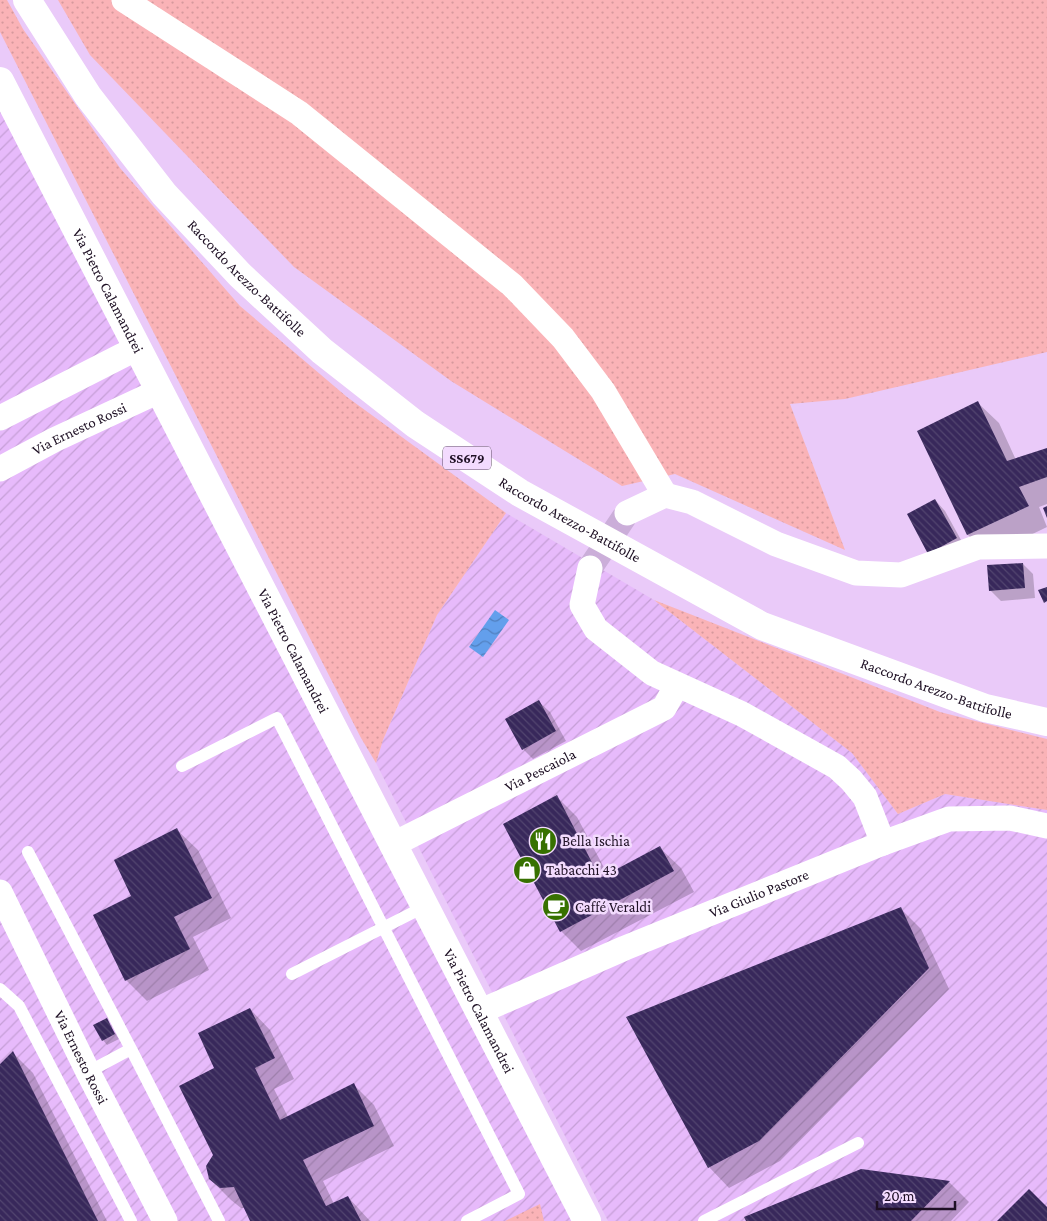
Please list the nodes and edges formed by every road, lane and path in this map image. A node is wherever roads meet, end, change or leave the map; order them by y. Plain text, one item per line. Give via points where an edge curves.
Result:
1 (27, 0) edge
2 (124, 0) edge
3 (0, 81) edge
4 (137, 348) junction
5 (159, 391) junction
6 (0, 418) edge
7 (0, 469) edge
8 (665, 495) junction
9 (627, 513) tunnel mouth
10 (1047, 546) edge
11 (590, 568) tunnel mouth
12 (676, 684) junction
13 (1047, 722) edge
14 (182, 766) dead end
15 (1047, 826) edge
16 (883, 843) junction
17 (392, 845) junction
18 (28, 852) dead end
19 (0, 892) edge
20 (424, 907) junction
21 (383, 928) junction
22 (292, 974) dead end
23 (0, 989) edge
24 (479, 1012) junction
25 (131, 1049) junction
26 (88, 1072) junction
27 (858, 1143) dead end
28 (712, 1219) edge
29 (131, 1221) edge
30 (165, 1221) edge
31 (219, 1221) edge
32 (467, 1221) edge
33 (587, 1221) edge

1 - 13 main road, Raccordo Arezzo-Battifolle / SS679 via 88,96 164,194 240,275 322,351 415,424 520,493 762,626 985,708
2 - 8 street via 300,113 512,285 563,338 603,391
3 - 4 main road, Via Pietro Calamandrei
4 - 5 main road, Via Pietro Calamandrei
4 - 6 street
5 - 7 street, Via Ernesto Rossi
5 - 17 main road, Via Pietro Calamandrei
8 - 9 street
8 - 10 street via 692,502 776,544 856,573 901,575 978,547
11 - 12 street via 582,605 596,629 652,673
12 - 16 street via 742,714 837,767 865,797
12 - 17 street, Via Pescaiola via 664,708
14 - 21 lane via 277,718
15 - 16 street, Via Giulio Pastore via 1010,818 949,819
16 - 24 street, Via Giulio Pastore via 625,948
17 - 20 main road, Via Pietro Calamandrei
18 - 25 lane
19 - 26 street, Via Ernesto Rossi
20 - 21 lane
20 - 24 main road, Via Pietro Calamandrei
21 - 22 lane
21 - 32 lane via 519,1194
23 - 29 lane via 19,1006
24 - 33 main road, Via Pietro Calamandrei
25 - 26 lane
25 - 31 lane
26 - 30 street, Via Ernesto Rossi
27 - 28 lane

